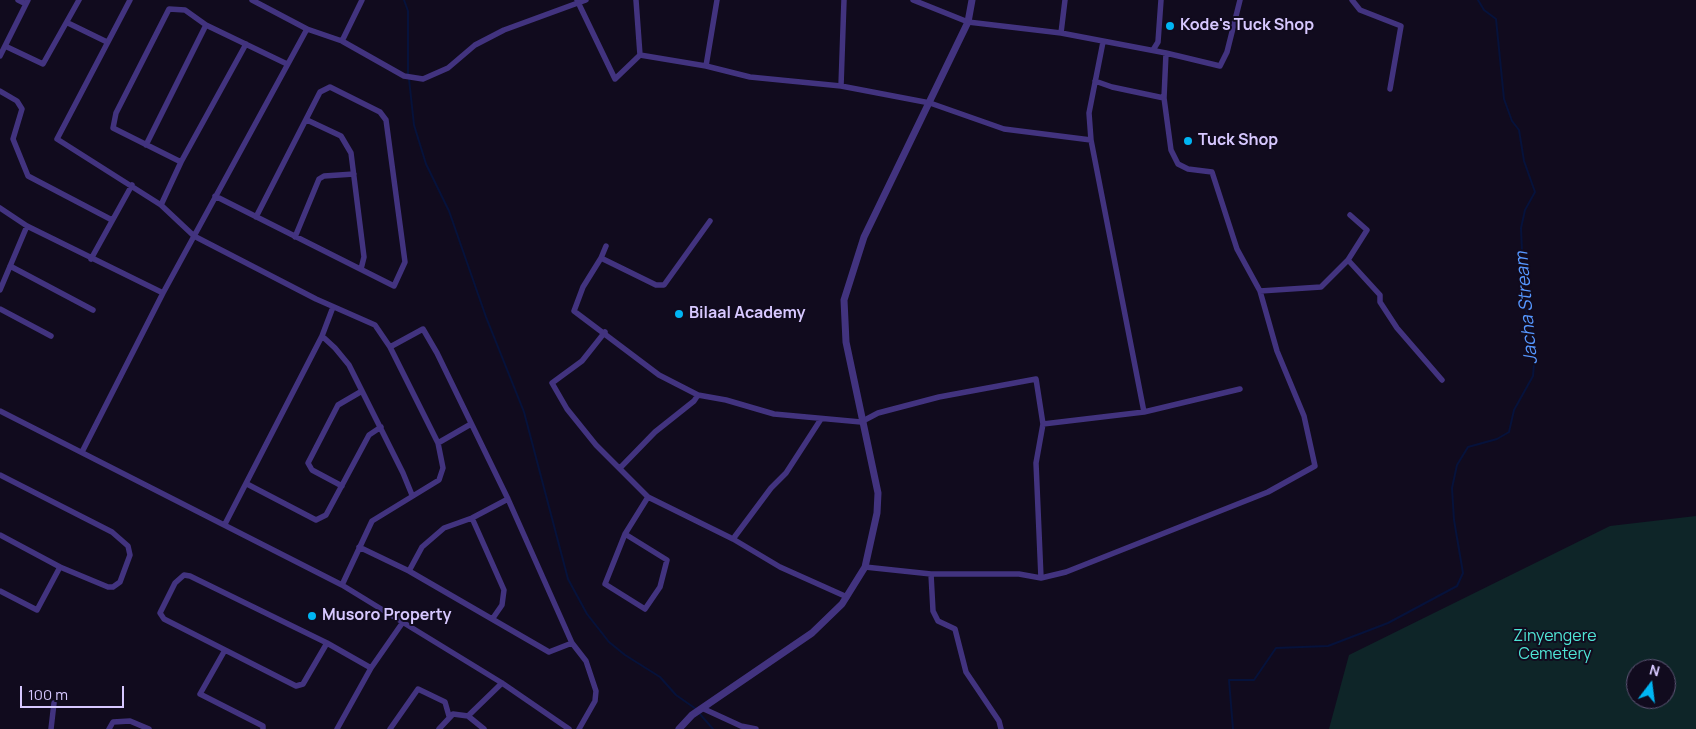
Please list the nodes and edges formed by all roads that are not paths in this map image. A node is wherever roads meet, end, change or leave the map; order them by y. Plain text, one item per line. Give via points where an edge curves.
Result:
1 (18, 0) edge
2 (79, 0) edge
3 (130, 0) edge
4 (252, 0) edge
5 (362, 0) edge
6 (586, 0) edge
7 (636, 0) edge
8 (717, 0) edge
9 (844, 0) edge
10 (913, 0) edge
11 (972, 0) edge
12 (1065, 0) edge
13 (1161, 0) edge
14 (1240, 0) edge
15 (1352, 0) edge
16 (27, 2) edge
17 (578, 2) edge
18 (968, 22) junction
19 (68, 23) junction
20 (206, 25) junction
21 (307, 29) junction
22 (1061, 33) junction
23 (107, 42) junction
24 (342, 42) junction
25 (1103, 42) junction
26 (246, 44) junction
27 (5, 46) junction
28 (1153, 50) junction
29 (1166, 53) junction
30 (640, 55) junction
31 (0, 56) edge
32 (288, 64) junction
33 (706, 66) junction
34 (1095, 81) junction
35 (841, 86) junction
36 (1390, 89) dead end
37 (0, 91) edge
38 (1164, 98) junction
39 (930, 104) junction
40 (307, 120) junction
41 (1090, 140) junction
42 (146, 145) junction
43 (181, 162) junction
44 (354, 174) junction
45 (132, 185) junction
46 (215, 196) junction
47 (161, 205) junction
48 (0, 208) edge
49 (1350, 215) dead end
50 (256, 217) junction
51 (112, 220) junction
52 (710, 220) dead end
53 (27, 226) junction
54 (194, 236) junction
55 (295, 237) junction
56 (606, 246) dead end
57 (91, 258) junction
58 (601, 258) junction
59 (1348, 260) junction
60 (10, 266) junction
61 (361, 269) junction
62 (0, 290) edge
63 (1260, 291) junction
64 (163, 293) junction
65 (332, 307) junction
66 (0, 309) edge
67 (93, 310) dead end
68 (604, 332) junction
69 (51, 336) dead end
70 (322, 336) junction
71 (390, 347) junction
72 (1442, 380) dead end
73 (1240, 389) dead end
74 (362, 391) junction
75 (698, 395) junction
76 (0, 411) edge
77 (1144, 412) junction
78 (821, 419) junction
79 (861, 422) junction
80 (471, 424) junction
81 (1043, 424) junction
82 (381, 427) junction
83 (438, 443) junction
84 (82, 452) junction
85 (620, 468) junction
86 (0, 475) edge
87 (247, 484) junction
88 (342, 486) junction
89 (412, 495) junction
90 (648, 497) junction
91 (508, 499) junction
92 (472, 518) junction
93 (225, 524) junction
94 (625, 534) junction
95 (0, 535) edge
96 (733, 539) junction
97 (359, 547) junction
98 (60, 567) junction
99 (865, 567) junction
100 (410, 571) junction
101 (931, 574) junction
102 (1041, 578) junction
103 (342, 585) junction
104 (0, 591) edge
105 (847, 598) junction
106 (493, 618) junction
107 (403, 622) junction
108 (327, 643) junction
109 (572, 643) junction
110 (225, 650) junction
111 (371, 668) junction
112 (502, 683) junction
113 (54, 703) dead end
114 (704, 709) junction
115 (449, 716) junction
116 (468, 716) junction
117 (51, 729) edge
118 (109, 729) edge
119 (149, 729) edge
120 (263, 729) edge
121 (337, 729) edge
122 (390, 729) edge
123 (439, 729) edge
124 (484, 729) edge
125 (569, 729) edge
126 (579, 729) edge
127 (679, 729) edge
128 (756, 729) edge
129 (1001, 729) edge

1 - 16 street
2 - 19 street
3 - 23 street
4 - 21 street
5 - 24 street
6 - 17 street
7 - 30 street
8 - 33 street
9 - 35 street
10 - 18 street
11 - 18 street
12 - 22 street
13 - 28 street via 1158,42
14 - 29 street via 1220,66
15 - 36 street via 1360,10 1401,26
16 - 27 street
17 - 24 street via 504,30 475,45 448,68 423,79 404,76
17 - 30 street via 615,79
18 - 22 street
18 - 39 street
19 - 23 street
19 - 27 street via 43,64
20 - 26 street
20 - 42 street
20 - 42 street via 185,10 169,9 166,12 116,113 113,128
21 - 24 street
21 - 32 street
22 - 25 street
23 - 45 street via 57,139
25 - 28 street
25 - 34 street
26 - 32 street
26 - 43 street
27 - 31 street
28 - 29 street
29 - 38 street
30 - 33 street
32 - 46 street
33 - 35 street via 750,77
34 - 38 street
34 - 41 street via 1089,113
35 - 39 street
37 - 51 street via 17,101 22,109 13,140 28,176
38 - 63 street via 1172,150 1178,164 1188,169 1212,172 1238,249
39 - 41 street via 1004,129
39 - 79 street via 864,237 844,300 846,342
40 - 44 street via 341,136 351,153
40 - 50 street
40 - 61 street via 320,92 330,87 380,112 386,120 406,262 394,286
41 - 77 street
42 - 43 street
43 - 47 street
44 - 55 street via 320,179
44 - 61 street via 364,257
45 - 47 street
45 - 51 street
46 - 50 street
46 - 54 street
47 - 54 street
48 - 53 street
49 - 59 street via 1367,230
50 - 55 street
51 - 57 street
52 - 58 street via 664,285 656,285
53 - 57 street
53 - 60 street
54 - 64 street
54 - 65 street
55 - 61 street
56 - 58 street
57 - 64 street
58 - 68 street via 574,310
59 - 63 street via 1321,287
59 - 72 street via 1380,295 1380,302 1397,328
60 - 62 street
60 - 67 street
63 - 102 street via 1277,351 1304,416 1315,466 1268,492 1066,572
64 - 84 street
65 - 70 street
65 - 71 street via 375,325
66 - 69 street
68 - 75 street via 659,375
68 - 85 street via 582,361 552,383 575,421
70 - 74 street via 349,365
70 - 87 street
71 - 80 street via 423,329 438,353
71 - 83 street
73 - 77 street
74 - 82 street
74 - 88 street via 338,405 308,463 312,470
75 - 78 street via 774,414
75 - 85 street
76 - 84 street
77 - 81 street
78 - 79 street
78 - 96 street via 786,473
79 - 81 street via 878,413 939,397 1036,379
79 - 99 street via 878,493
80 - 83 street
80 - 91 street
81 - 102 street via 1036,463
82 - 88 street via 369,435
82 - 89 street
83 - 89 street via 444,468 439,480
84 - 93 street
85 - 90 street
86 - 98 street via 112,532 128,546 130,555 120,582 113,587
87 - 88 street via 316,520 326,515
87 - 93 street
89 - 97 street via 372,520
90 - 94 street
90 - 96 street
91 - 92 street
91 - 109 street
92 - 100 street via 444,528 422,547
92 - 106 street via 504,590 502,605
93 - 103 street
94 - 94 street via 605,584 644,609 660,587 667,560
95 - 98 street
96 - 105 street via 780,567
97 - 100 street
97 - 103 street
98 - 104 street via 36,610
99 - 101 street
99 - 105 street
100 - 106 street
101 - 102 street via 1019,574
101 - 129 street via 938,621 955,629 966,672
103 - 107 street
105 - 114 street via 812,633
106 - 109 street via 549,652
107 - 111 street
107 - 112 street
108 - 110 street via 303,684 296,686
108 - 110 street via 184,575 175,583 160,613 164,619
108 - 111 street
109 - 126 street via 586,661 596,691 596,701
110 - 120 street via 200,694
111 - 121 street
112 - 116 street
112 - 125 street
113 - 117 street
114 - 127 street via 692,715
114 - 128 street via 741,726
115 - 116 street
115 - 122 street via 445,702 418,689
115 - 123 street
116 - 124 street
118 - 119 street via 113,722 130,721

